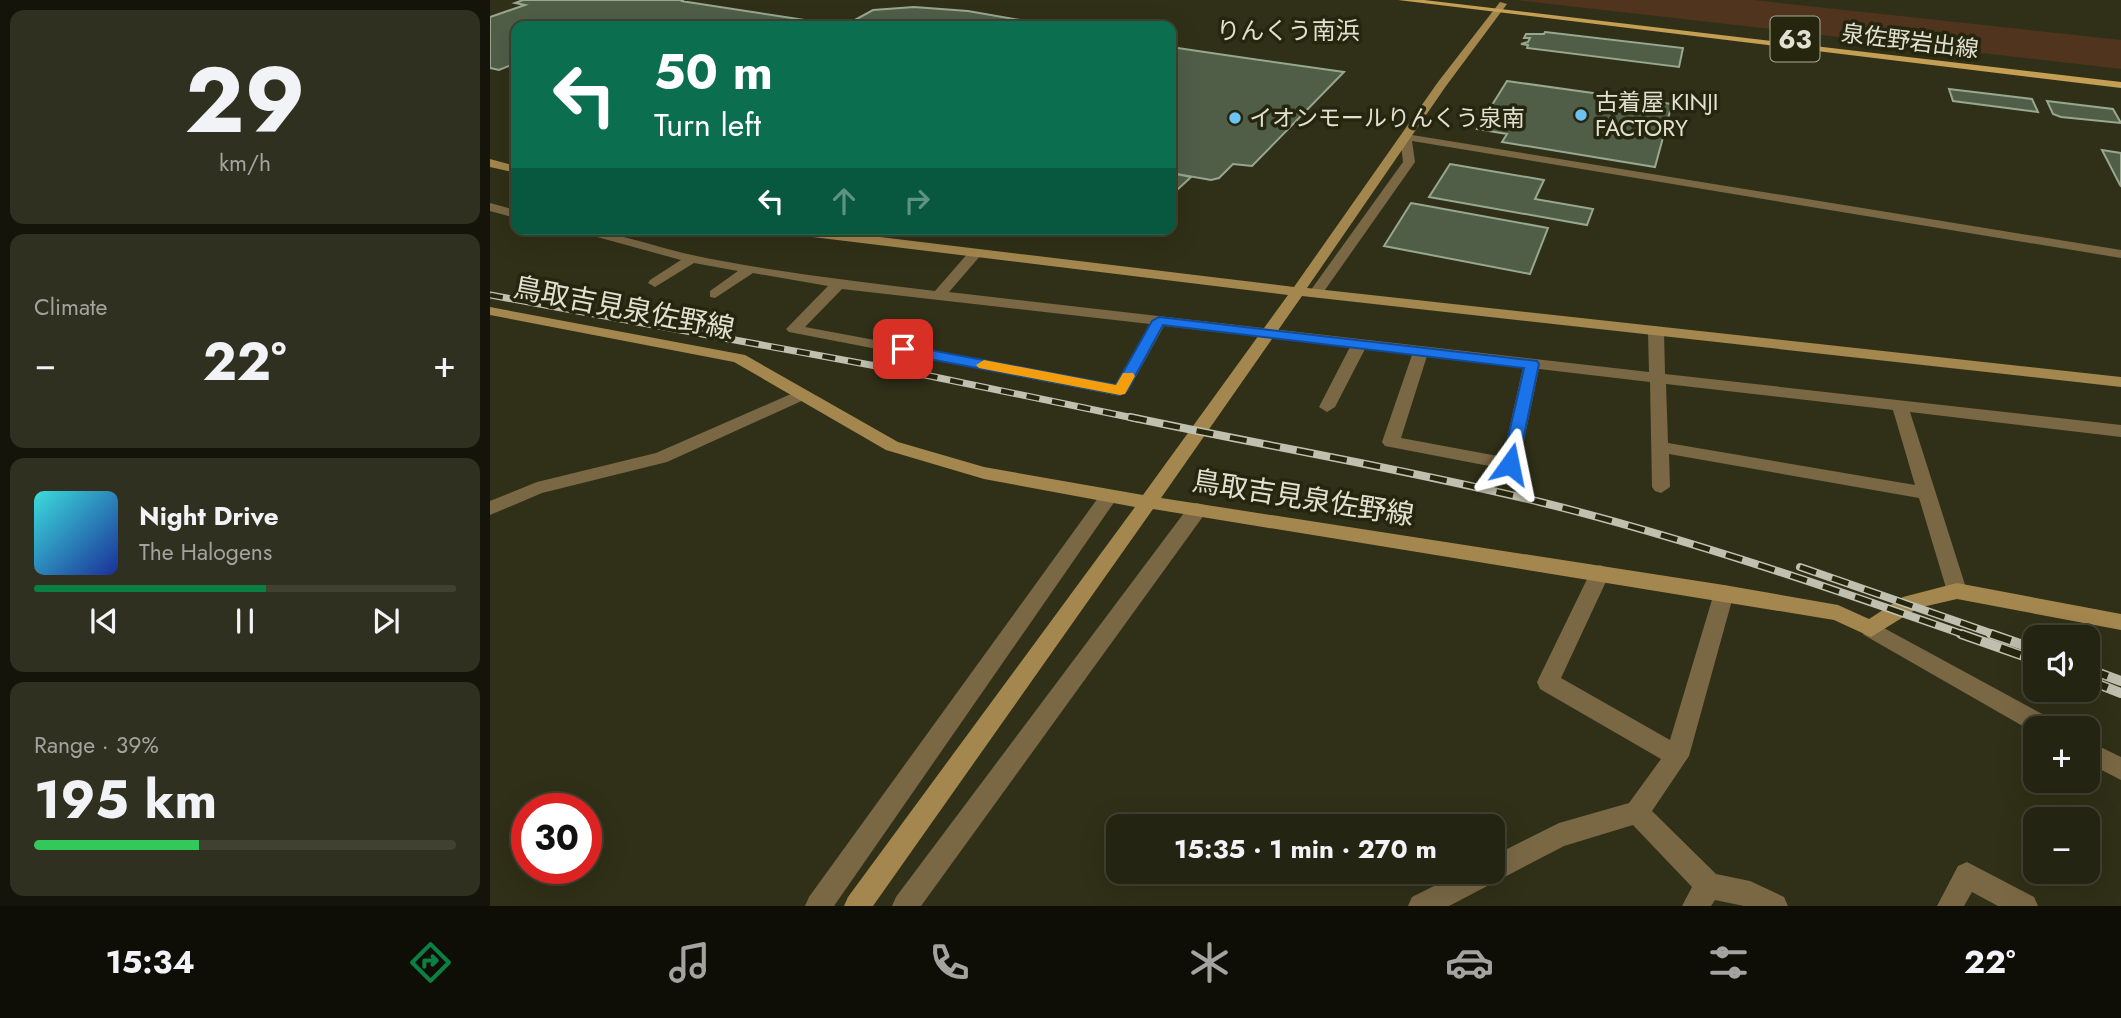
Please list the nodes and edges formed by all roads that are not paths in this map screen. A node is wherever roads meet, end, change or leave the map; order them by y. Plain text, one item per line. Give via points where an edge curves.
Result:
1 (1402, 0) edge
2 (1468, 0) edge
3 (1499, 8) junction
4 (2121, 77) edge
5 (2121, 85) edge
6 (1406, 137) junction
7 (490, 163) edge
8 (511, 169) edge
9 (490, 207) edge
10 (511, 213) edge
11 (598, 235) edge
12 (824, 235) edge
13 (2121, 254) edge
14 (974, 255) junction
15 (692, 258) junction
16 (750, 269) junction
17 (655, 283) dead end
18 (839, 284) junction
19 (715, 294) dead end
20 (1315, 294) junction
21 (939, 295) junction
22 (490, 310) edge
23 (1159, 321) junction
24 (1656, 331) junction
25 (1360, 343) junction
26 (1421, 352) junction
27 (1532, 364) junction
28 (1658, 378) junction
29 (2121, 382) edge
30 (800, 395) junction
31 (1900, 406) junction
32 (1327, 407) dead end
33 (2121, 431) edge
34 (1660, 447) junction
35 (1661, 487) dead end
36 (1927, 493) junction
37 (1109, 496) junction
38 (490, 508) edge
39 (1197, 510) junction
40 (1600, 573) junction
41 (1957, 591) junction
42 (1724, 593) junction
43 (2121, 622) edge
44 (1871, 628) junction
45 (2026, 716) edge
46 (1677, 756) junction
47 (2100, 758) edge
48 (2121, 769) edge
49 (1637, 812) junction
50 (1505, 863) edge
51 (1464, 884) edge
52 (1702, 896) edge
53 (818, 906) edge
54 (857, 906) edge
55 (905, 906) edge
56 (1421, 906) edge
57 (1775, 906) edge
58 (1950, 906) edge
59 (2025, 906) edge

1 - 3 main road, 泉佐野岩出線 / 63
2 - 3 main road, 泉佐野岩出線 / 63
3 - 4 main road, 泉佐野岩出線 / 63
3 - 5 main road, 泉佐野岩出線 / 63
3 - 6 street
6 - 13 street
6 - 20 street via 1409,162
6 - 54 street
7 - 8 street
9 - 10 street
11 - 15 street
12 - 14 street
14 - 20 street
14 - 21 street
15 - 16 street
15 - 17 street
16 - 18 street
16 - 19 street
18 - 21 street
18 - 23 street via 794,329 1120,391
20 - 24 street
21 - 23 street
22 - 30 street, 鳥取吉見泉佐野線 via 739,358
23 - 25 street
24 - 28 street
24 - 29 street
25 - 26 street
25 - 32 street
26 - 27 street
26 - 27 street via 1391,442 1510,464
27 - 28 street
28 - 31 street
28 - 34 street
30 - 37 street, 鳥取吉見泉佐野線 via 892,446 927,458
30 - 38 street via 661,458 537,488
31 - 33 street
31 - 36 street
34 - 35 street
34 - 36 street
36 - 41 street
37 - 39 street, 鳥取吉見泉佐野線
37 - 53 street
39 - 40 street, 鳥取吉見泉佐野線
39 - 55 street
40 - 42 street, 鳥取吉見泉佐野線
40 - 46 street via 1548,682
41 - 43 street
41 - 44 street via 1906,602
42 - 44 street, 鳥取吉見泉佐野線 via 1838,613
42 - 46 street
44 - 45 street
46 - 49 street
47 - 48 street
49 - 50 street via 1559,835
49 - 52 street
51 - 56 street
52 - 57 street via 1750,894
58 - 59 street via 1967,875

